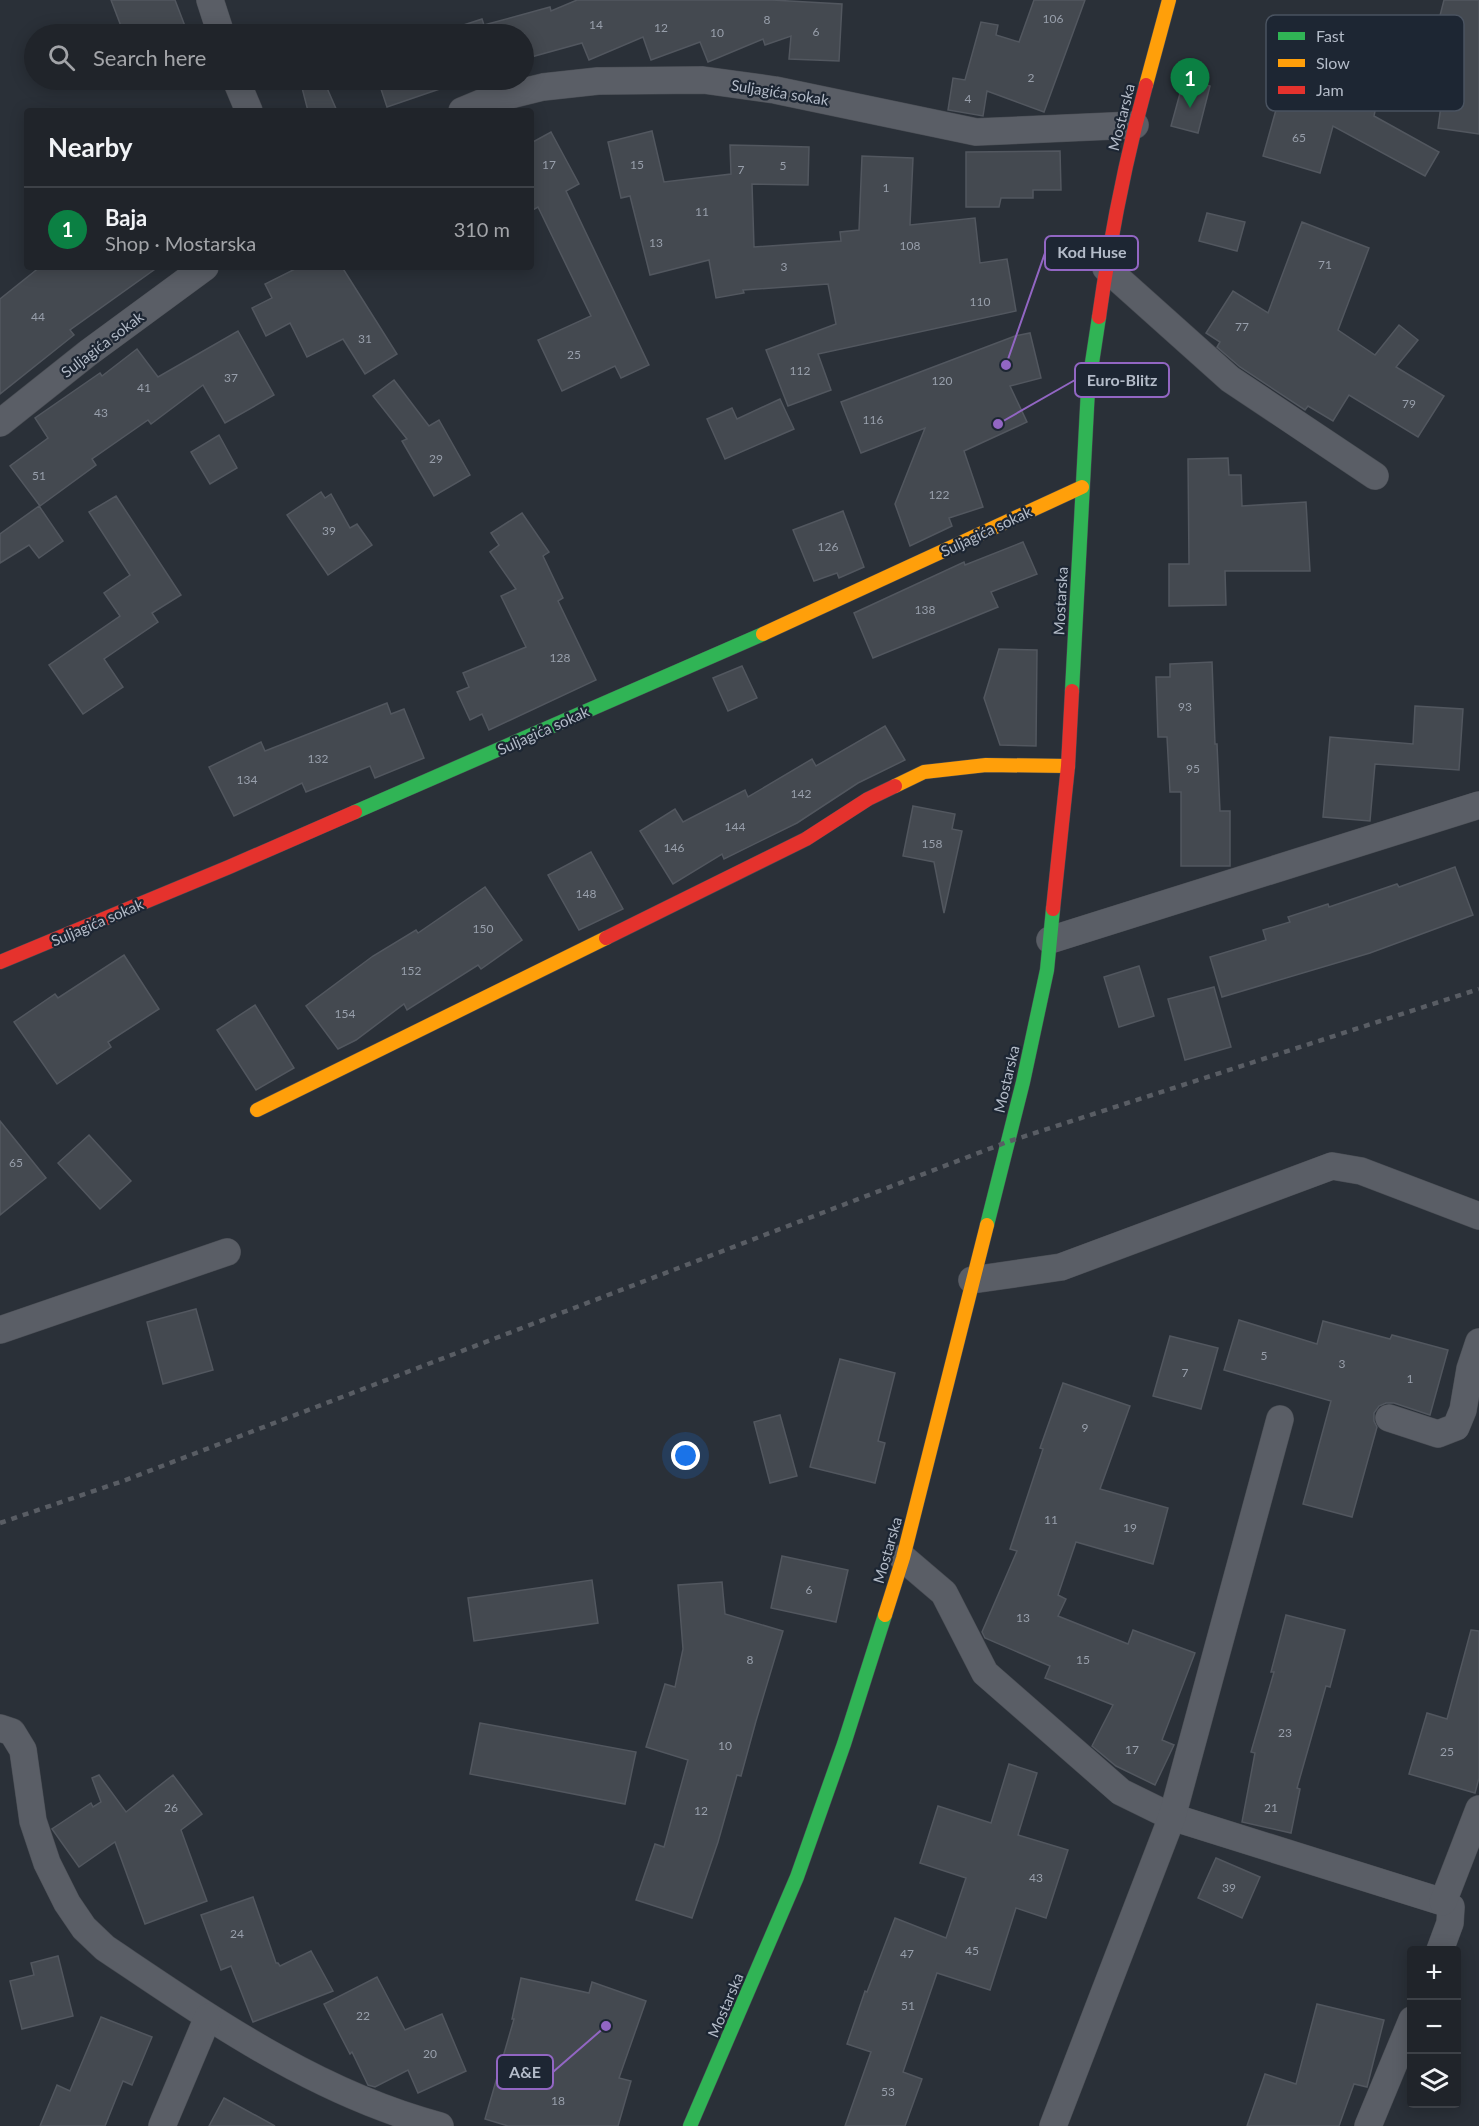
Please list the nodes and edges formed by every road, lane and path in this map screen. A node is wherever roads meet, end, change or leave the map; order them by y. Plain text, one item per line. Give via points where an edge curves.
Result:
1 (210, 0) edge
2 (1169, 0) edge
3 (218, 24) edge
4 (534, 89) edge
5 (240, 90) edge
6 (531, 90) edge
7 (248, 108) edge
8 (469, 108) edge
9 (1135, 125) junction
10 (1106, 268) junction
11 (201, 270) edge
12 (0, 423) edge
13 (1375, 476) dead end
14 (1082, 487) junction
15 (1068, 766) junction
16 (1479, 805) edge
17 (1050, 940) junction
18 (0, 962) edge
19 (257, 1110) dead end
20 (1479, 1216) edge
21 (227, 1252) dead end
22 (972, 1280) junction
23 (0, 1330) edge
24 (1479, 1342) edge
25 (1389, 1418) dead end
26 (1280, 1419) dead end
27 (903, 1558) junction
28 (0, 1728) edge
29 (1479, 1809) edge
30 (1172, 1817) junction
31 (1443, 1902) junction
32 (1441, 1946) edge
33 (208, 2017) junction
34 (1407, 2032) edge
35 (162, 2126) edge
36 (440, 2126) edge
37 (690, 2126) edge
38 (1053, 2126) edge
39 (1368, 2126) edge

1 - 3 street
2 - 9 main road, Mostarska
4 - 9 street, Suljagića sokak via 598,81 703,80 775,90 976,132
5 - 7 street
6 - 8 street, Suljagića sokak
9 - 10 main road, Mostarska
10 - 13 street via 1230,380
10 - 14 main road, Mostarska via 1088,389
11 - 12 street, Suljagića sokak
14 - 15 main road, Mostarska
14 - 18 main road, Suljagića sokak via 774,629
15 - 17 main road, Mostarska
15 - 19 main road via 986,765 924,772 868,799 806,839
16 - 17 street
17 - 22 main road, Mostarska via 1023,1082
20 - 22 street via 1361,1171 1332,1166 1061,1267
21 - 23 street
22 - 27 main road, Mostarska
24 - 25 street via 1456,1427 1438,1434
26 - 30 street
27 - 30 street via 944,1593 985,1673 1121,1792
27 - 37 main road, Mostarska via 797,1877
28 - 33 street via 12,1732 23,1750 33,1821 47,1863 84,1928 105,1948
29 - 31 street
30 - 31 street
30 - 38 street
31 - 32 street via 1451,1907
33 - 35 street
33 - 36 street via 262,2051 342,2092
34 - 39 street

